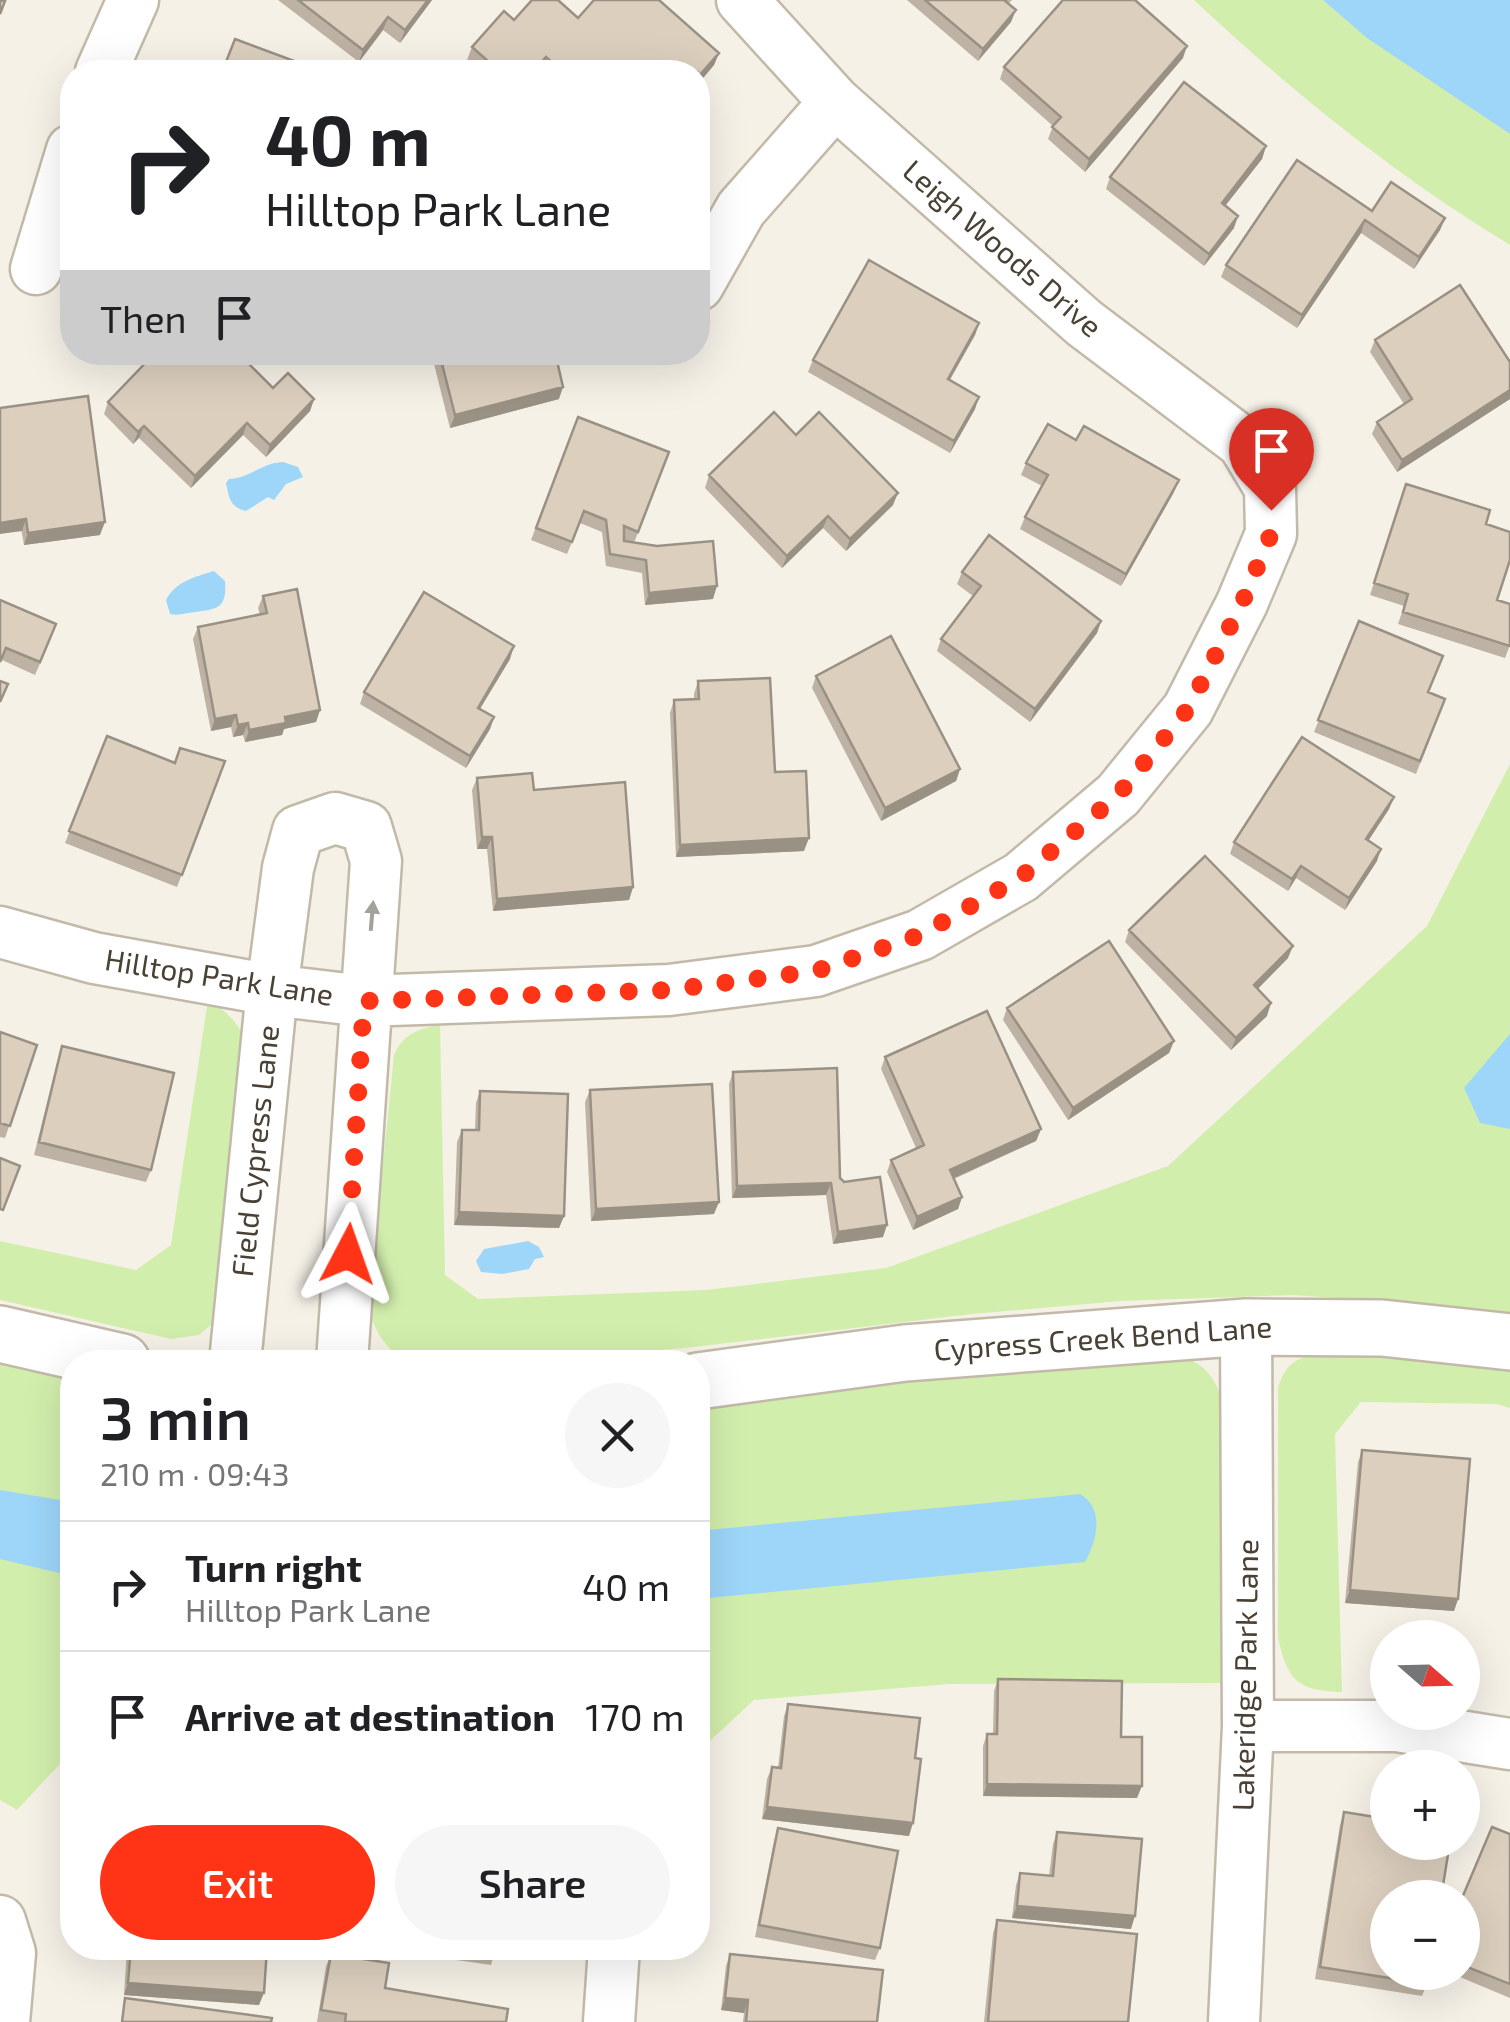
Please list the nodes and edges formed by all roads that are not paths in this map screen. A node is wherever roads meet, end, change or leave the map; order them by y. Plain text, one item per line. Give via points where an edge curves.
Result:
1 (133, 0) edge
2 (742, 0) edge
3 (106, 60) edge
4 (835, 102) junction
5 (60, 190) edge
6 (710, 264) edge
7 (36, 270) dead end
8 (1270, 488) joint
9 (0, 932) edge
10 (272, 990) junction
11 (364, 1001) junction
12 (1246, 1327) junction
13 (0, 1334) edge
14 (1510, 1342) edge
15 (70, 1350) edge
16 (236, 1350) edge
17 (343, 1350) edge
18 (710, 1379) edge
19 (1248, 1726) junction
20 (1510, 1744) edge
21 (0, 1922) edge
22 (613, 1960) edge
23 (4, 2022) edge
24 (609, 2022) edge
25 (1234, 2022) edge

1 - 3 street
2 - 4 street, Leigh Woods Drive
4 - 6 street via 741,210
4 - 8 street, Leigh Woods Drive via 1084,324 1243,443
5 - 7 street
8 - 11 street, Hilltop Park Lane via 1271,534 1188,709 1118,795 1021,877 920,935 816,971 669,990
9 - 10 street, Hilltop Park Lane via 94,958
10 - 11 street, Hilltop Park Lane
11 -> 10 street, Field Cypress Lane via 376,860 366,828 335,818 298,830
10 - 16 street, Field Cypress Lane
11 - 17 street, Field Cypress Lane
12 - 14 street, Cypress Creek Bend Lane via 1382,1328
12 - 18 street, Cypress Creek Bend Lane via 905,1353
12 - 19 street, Lakeridge Park Lane
13 - 15 street
19 - 20 street via 1396,1726
19 - 25 street, Lakeridge Park Lane
21 - 23 street via 10,1953
22 - 24 street

